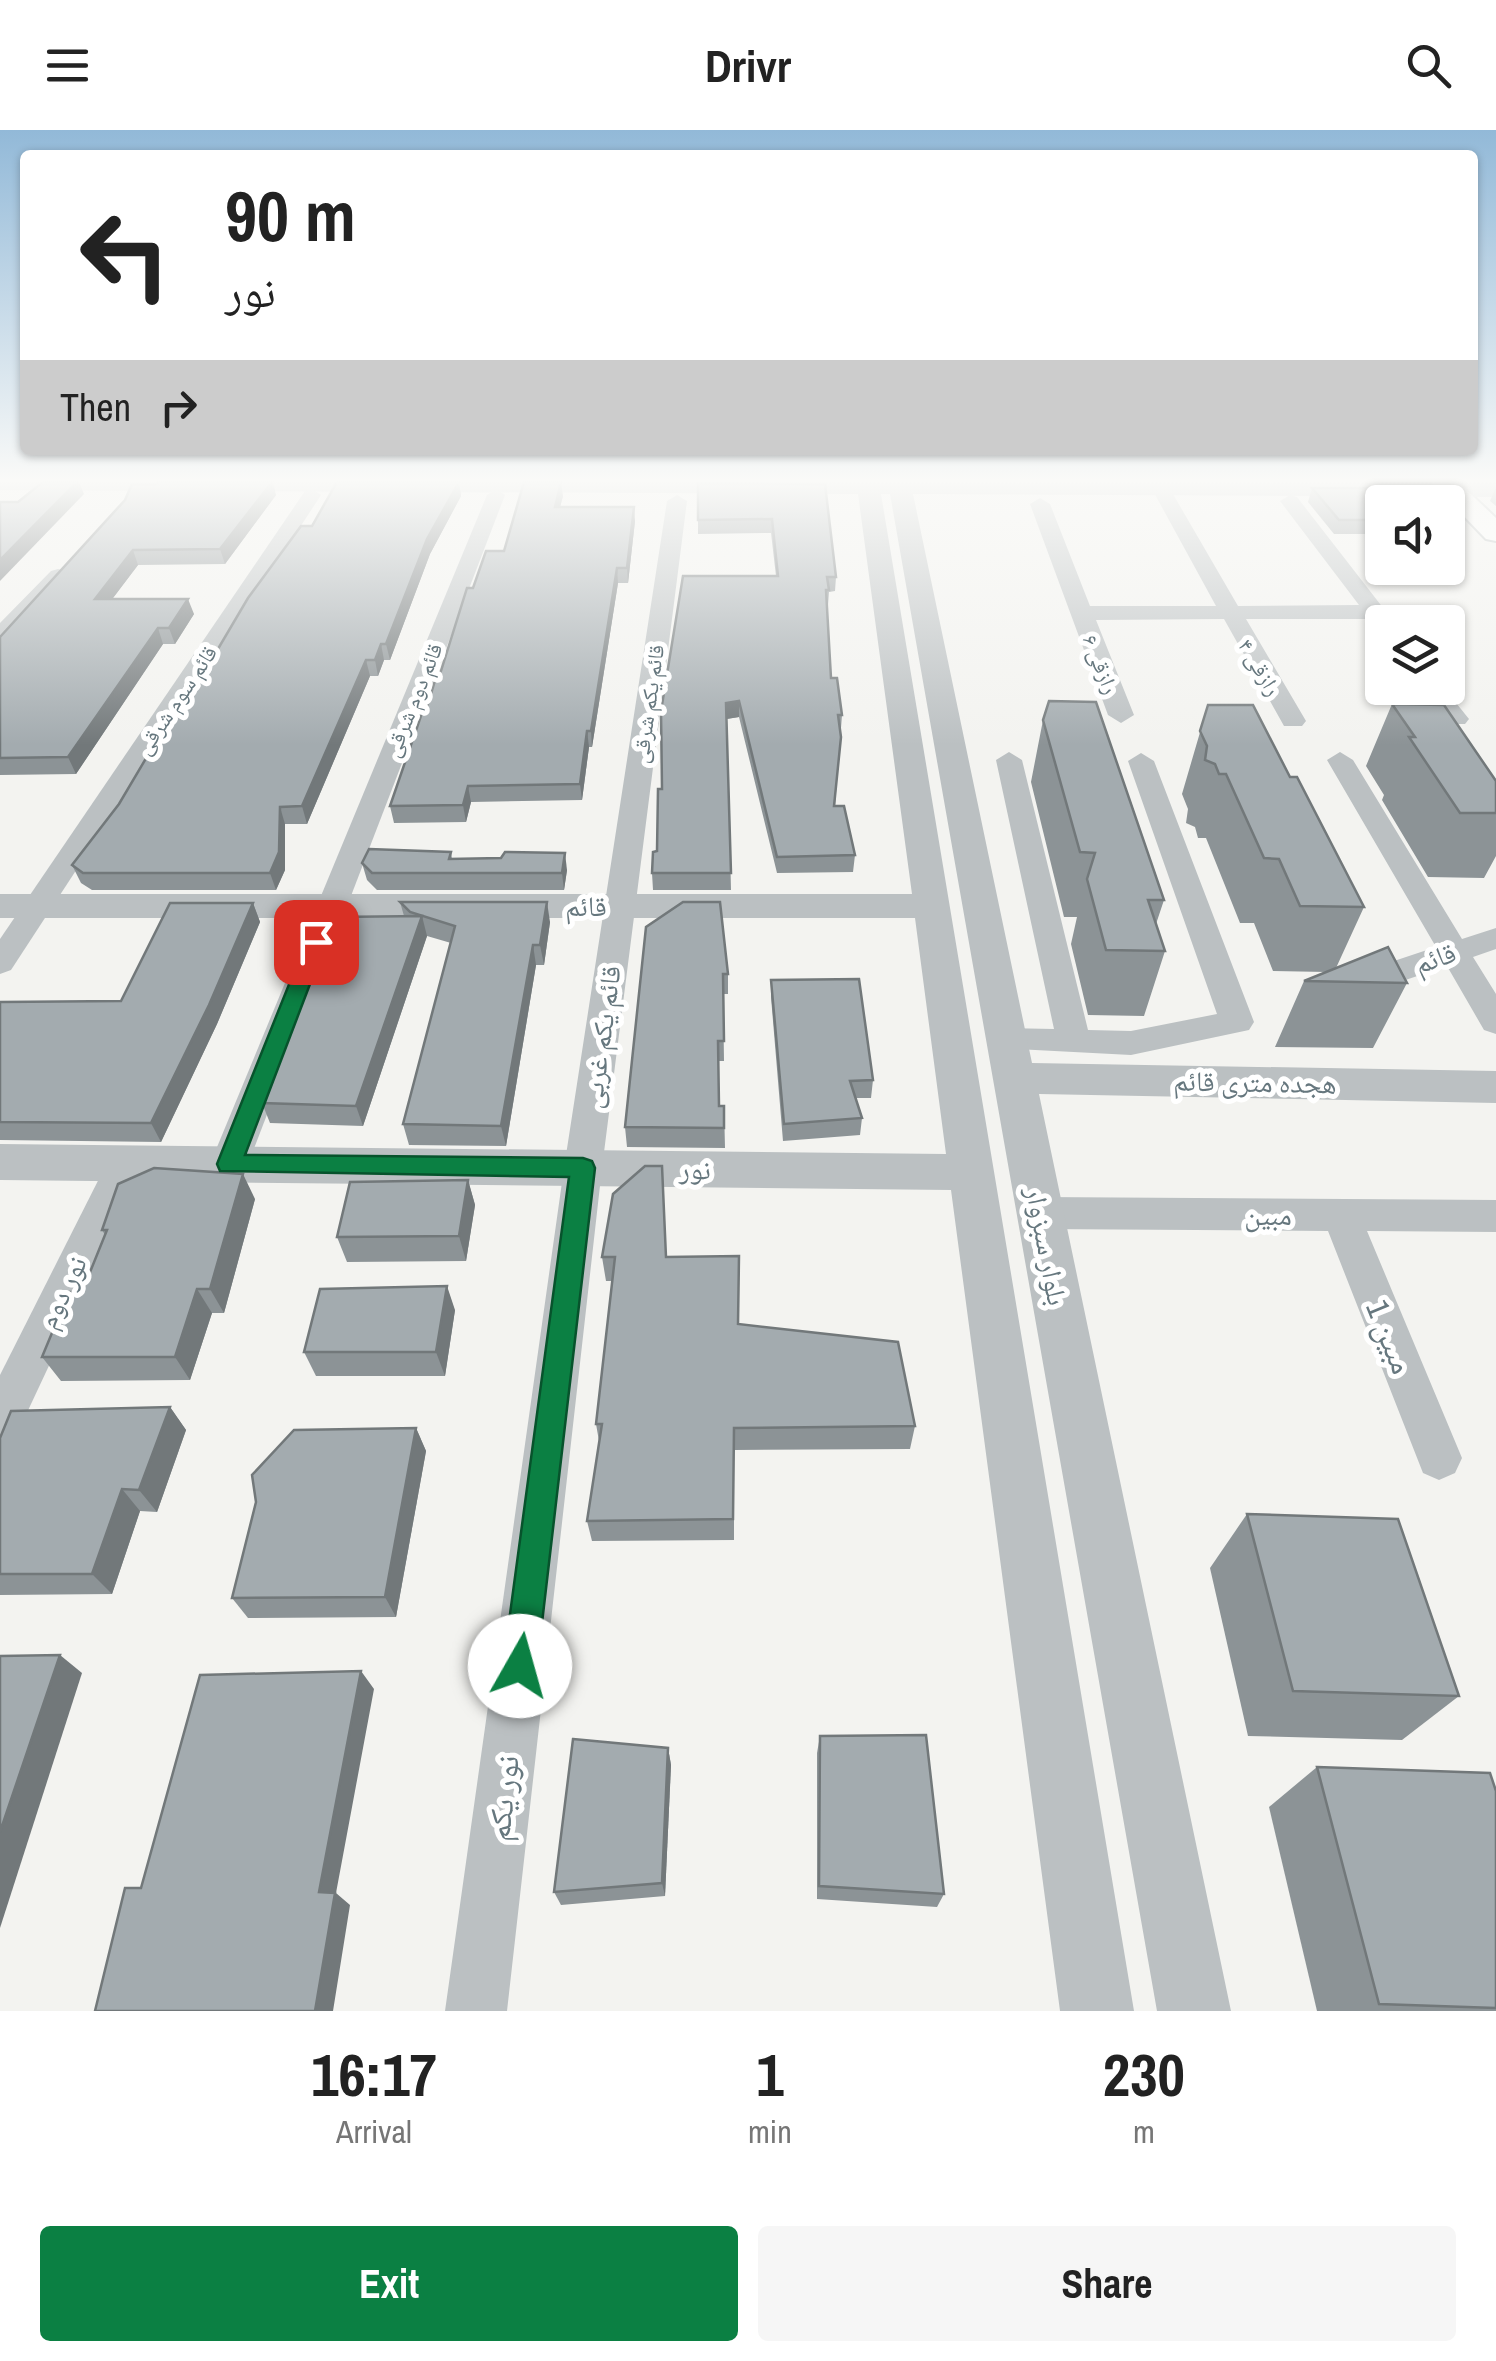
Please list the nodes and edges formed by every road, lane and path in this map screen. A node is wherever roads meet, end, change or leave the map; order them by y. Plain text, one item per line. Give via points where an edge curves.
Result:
1 (62, 570) edge
2 (262, 570) edge
3 (466, 570) edge
4 (667, 570) edge
5 (893, 570) edge
6 (903, 570) edge
7 (1065, 570) edge
8 (1205, 570) edge
9 (1343, 570) edge
10 (1371, 605) edge
11 (1228, 612) junction
12 (1081, 613) junction
13 (1365, 617) edge
14 (0, 636) edge
15 (1446, 705) edge
16 (1121, 715) dead end
17 (1456, 718) edge
18 (1293, 722) dead end
19 (1009, 760) dead end
20 (1340, 760) dead end
21 (1141, 761) dead end
22 (0, 906) edge
23 (39, 906) junction
24 (330, 906) junction
25 (619, 906) junction
26 (931, 906) junction
27 (1496, 938) edge
28 (1454, 951) junction
29 (0, 964) edge
30 (1317, 999) edge
31 (1496, 1022) edge
32 (1074, 1042) junction
33 (1010, 1058) junction
34 (1496, 1087) edge
35 (0, 1162) edge
36 (125, 1163) junction
37 (229, 1164) junction
38 (583, 1168) junction
39 (971, 1172) junction
40 (1040, 1213) junction
41 (1341, 1215) junction
42 (1496, 1216) edge
43 (0, 1422) edge
44 (1439, 1458) dead end
45 (476, 2011) edge
46 (1097, 2011) edge
47 (1194, 2011) edge

1 - 14 street
2 - 23 street, قائم سوم شرقی
3 - 24 street, قائم دوم شرقی
4 - 25 street, قائم یکم شرقی
5 - 26 street
6 - 33 street, بلوار سبزوار
7 - 12 street, رازقی ۶
8 - 11 street, رازقی ۴
9 - 10 street
11 - 12 street
11 - 13 street
11 - 18 street, رازقی ۴
12 - 16 street, رازقی ۶
15 - 17 street
19 - 32 street
20 - 28 street
21 - 32 street via 1237,1022 1131,1043
22 - 23 street, قائم
23 - 24 street, قائم
23 - 29 street, قائم سوم شرقی
24 - 25 street, قائم
24 - 37 street, قائم دوم شرقی
25 - 26 street, قائم
25 - 38 street, قائم یکم غربی
26 - 39 street
27 - 28 street, قائم
28 - 30 street, قائم
28 - 31 street
32 - 33 street
33 - 34 street, هجده متری قائم
33 - 40 street, بلوار سبزوار
35 - 36 street, نور
36 - 37 street, نور
36 - 43 street, نور دوم
37 - 38 street, نور
38 - 39 street, نور
38 - 45 street, نور یکم
39 - 46 street
40 - 41 street, مبین
40 - 47 street, بلوار سبزوار
41 - 42 street, مبین
41 - 44 street, مبین 1

